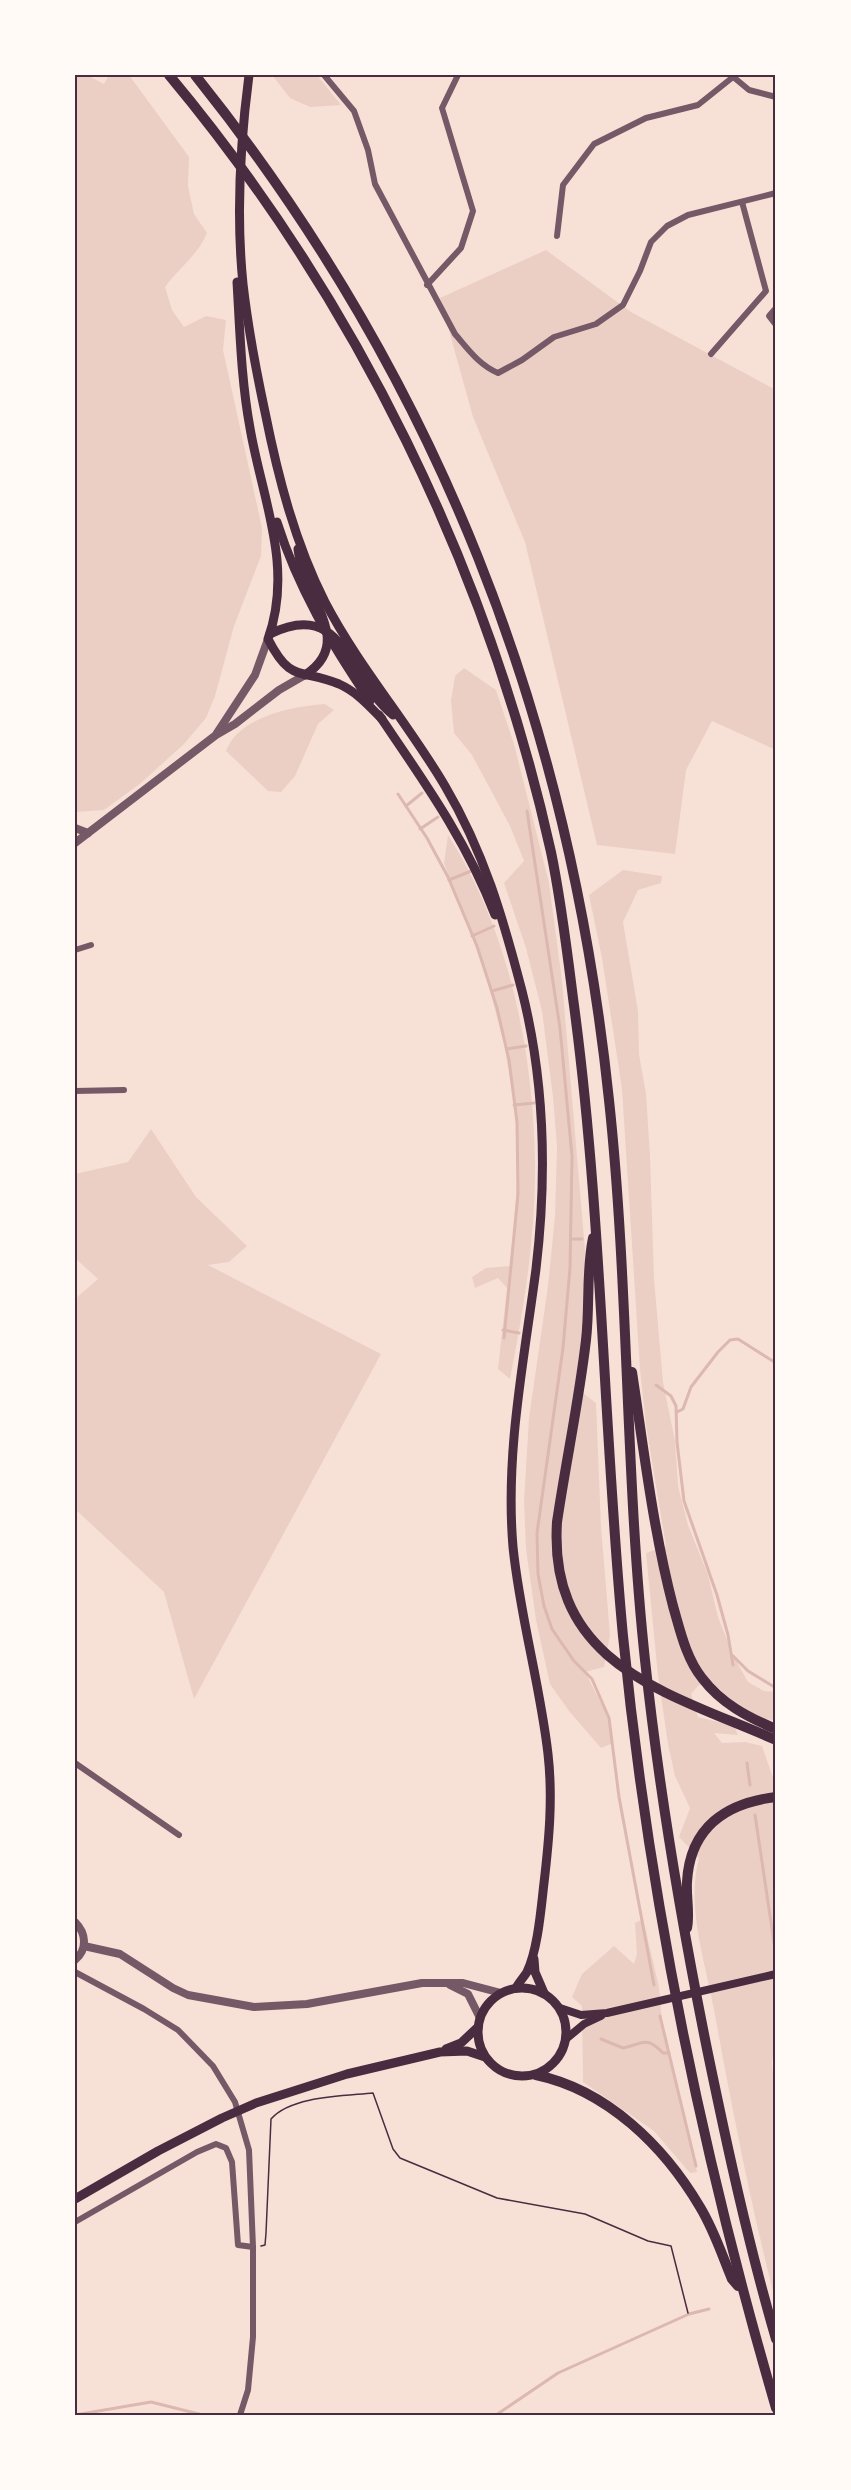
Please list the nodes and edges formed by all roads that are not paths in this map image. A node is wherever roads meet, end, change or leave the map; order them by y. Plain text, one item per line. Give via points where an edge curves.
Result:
1 (169, 75) edge
2 (195, 75) edge
3 (243, 75) edge
4 (249, 75) edge
5 (324, 75) edge
6 (458, 75) edge
7 (732, 76) edge
8 (776, 97) edge
9 (776, 194) edge
10 (742, 202) junction
11 (237, 236) junction
12 (557, 236) dead end
13 (427, 285) junction
14 (776, 308) edge
15 (776, 325) edge
16 (240, 338) junction
17 (711, 354) dead end
18 (292, 518) junction
19 (326, 632) junction
20 (269, 636) junction
21 (305, 675) junction
22 (382, 719) junction
23 (403, 722) junction
24 (216, 735) junction
25 (75, 828) edge
26 (88, 833) junction
27 (75, 843) edge
28 (508, 944) junction
29 (91, 945) dead end
30 (75, 950) edge
31 (124, 1090) dead end
32 (75, 1091) edge
33 (595, 1223) junction
34 (625, 1330) junction
35 (776, 1729) edge
36 (776, 1740) edge
37 (75, 1763) edge
38 (776, 1797) edge
39 (179, 1835) dead end
40 (75, 1922) edge
41 (685, 1941) junction
42 (84, 1946) junction
43 (534, 1947) junction
44 (75, 1960) edge
45 (75, 1972) edge
46 (776, 1974) edge
47 (443, 1982) junction
48 (516, 1988) junction
49 (501, 1993) junction
50 (544, 1993) junction
51 (560, 2008) junction
52 (607, 2013) junction
53 (479, 2023) junction
54 (566, 2039) junction
55 (440, 2052) junction
56 (486, 2057) junction
57 (536, 2074) junction
58 (75, 2199) edge
59 (75, 2222) edge
60 (254, 2247) junction
61 (742, 2291) junction
62 (776, 2339) edge
63 (776, 2408) edge
64 (240, 2415) edge

1 - 33 highway via 252,183 355,344 416,459 475,600 520,734 552,856 580,1045
2 - 34 highway via 289,202 382,353 447,481 519,666 567,835 595,986 611,1118
3 - 11 main road via 236,150
4 - 11 main road
5 - 13 street via 354,111 375,184
6 - 13 street via 442,108 473,211 461,248
7 - 8 street via 749,90
7 - 12 street via 698,105 646,118 594,144 563,185
9 - 10 street
10 - 13 street via 688,215 667,226 651,242 623,304 596,324 554,337 498,373 473,356
10 - 17 street via 766,291
11 - 16 main road
11 - 18 main road via 249,335 271,442
14 - 15 street via 769,316
16 - 19 main road via 273,508 298,581
16 - 20 main road via 250,430 280,569
18 - 19 main road via 302,571 326,622
18 - 23 main road via 328,608
19 - 20 main road via 315,624 302,623 286,626
19 - 21 main road via 327,650 320,663
19 - 22 main road
19 - 23 main road via 339,642 387,710
20 - 21 main road via 286,667
20 - 24 street via 255,675
21 - 22 main road via 357,694
21 - 24 street
22 - 28 main road via 459,836
23 - 28 main road via 446,787 477,845
24 - 26 street
25 - 26 street
26 - 27 street
28 - 43 main road via 531,1031 543,1152 541,1220 516,1408 511,1482 517,1581 540,1696 551,1789 549,1840
29 - 30 street
31 - 32 street
33 - 36 highway via 581,1381 556,1545 563,1590 594,1644 621,1668
33 - 61 highway via 616,1557 640,1781 679,2020
34 - 35 highway via 656,1534 682,1639 712,1691 727,1705
34 - 41 highway via 628,1449 645,1657
37 - 39 street
38 - 41 highway via 735,1806 705,1829 692,1856 687,1879
40 - 42 street via 81,1928
41 - 62 highway via 733,2178
42 - 44 street
42 - 47 street via 120,1954 188,1995 254,2007 307,2004
43 - 48 main road via 527,1972
43 - 50 main road via 535,1972
45 - 60 street via 178,2030 213,2066 235,2102 249,2150
46 - 52 main road
47 - 49 street
47 - 53 street via 468,1994
48 - 49 main road
48 - 50 main road
49 - 53 main road via 488,2003
50 - 51 main road
51 - 52 main road via 581,2015
51 - 54 main road via 566,2023
52 - 54 main road via 584,2024
53 - 55 main road via 461,2043
53 - 56 main road via 479,2043
54 - 57 main road via 559,2057
55 - 56 main road via 467,2051
55 - 58 main road via 347,2074 256,2103 158,2151
56 - 57 main road via 508,2074
57 - 61 highway via 568,2083 590,2095 622,2117 661,2153 701,2208 732,2279
59 - 60 street via 216,2144 226,2148 232,2162 238,2245
60 - 64 street via 254,2337 248,2390
61 - 63 highway

